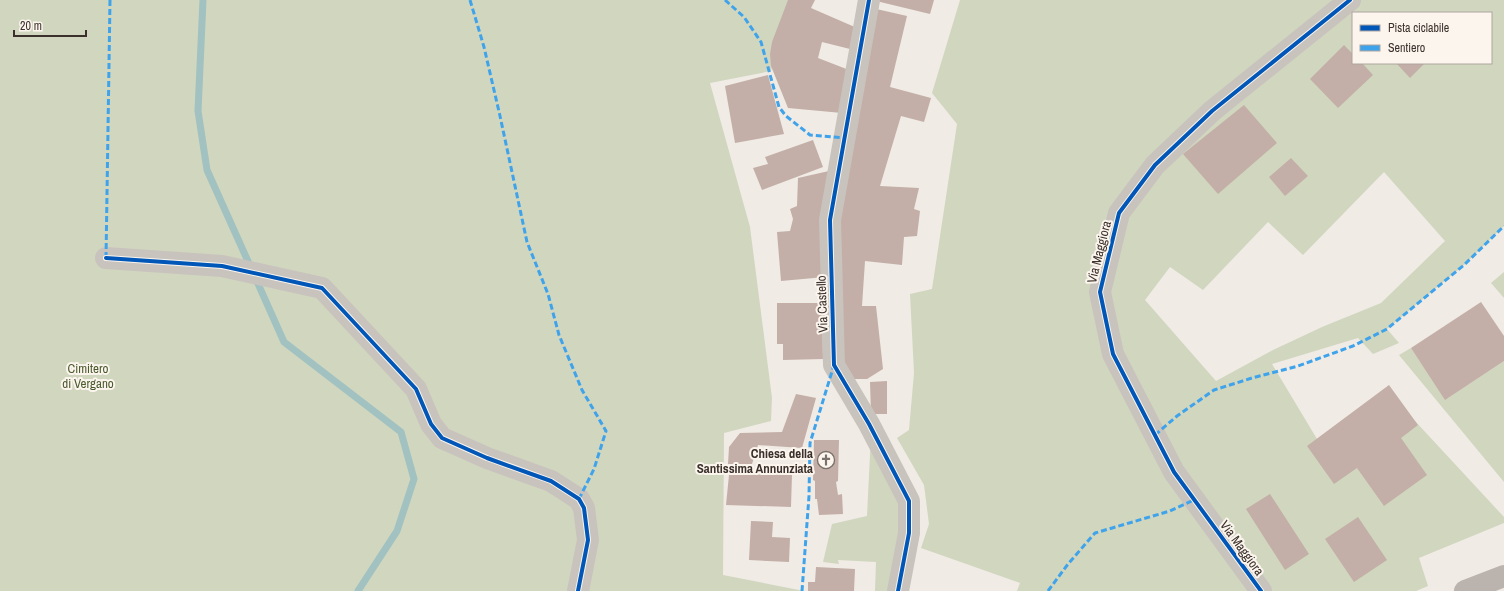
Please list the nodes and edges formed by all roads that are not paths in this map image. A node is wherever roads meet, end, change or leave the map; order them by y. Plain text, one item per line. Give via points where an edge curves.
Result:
1 (869, 0) edge
2 (1350, 0) edge
3 (106, 258) dead end
4 (1504, 576) edge
5 (578, 591) edge
6 (898, 591) edge
7 (1261, 591) edge
8 (1465, 591) edge

1 - 6 street, Via Castello via 830,220 834,365 869,424 909,501 909,533
2 - 7 street, Via Maggiora via 1212,111 1155,165 1119,213 1100,292 1113,354 1174,472
3 - 5 street via 222,266 322,288 416,389 431,424 442,438 487,458 551,480 579,499 584,508 588,540
4 - 8 main road

